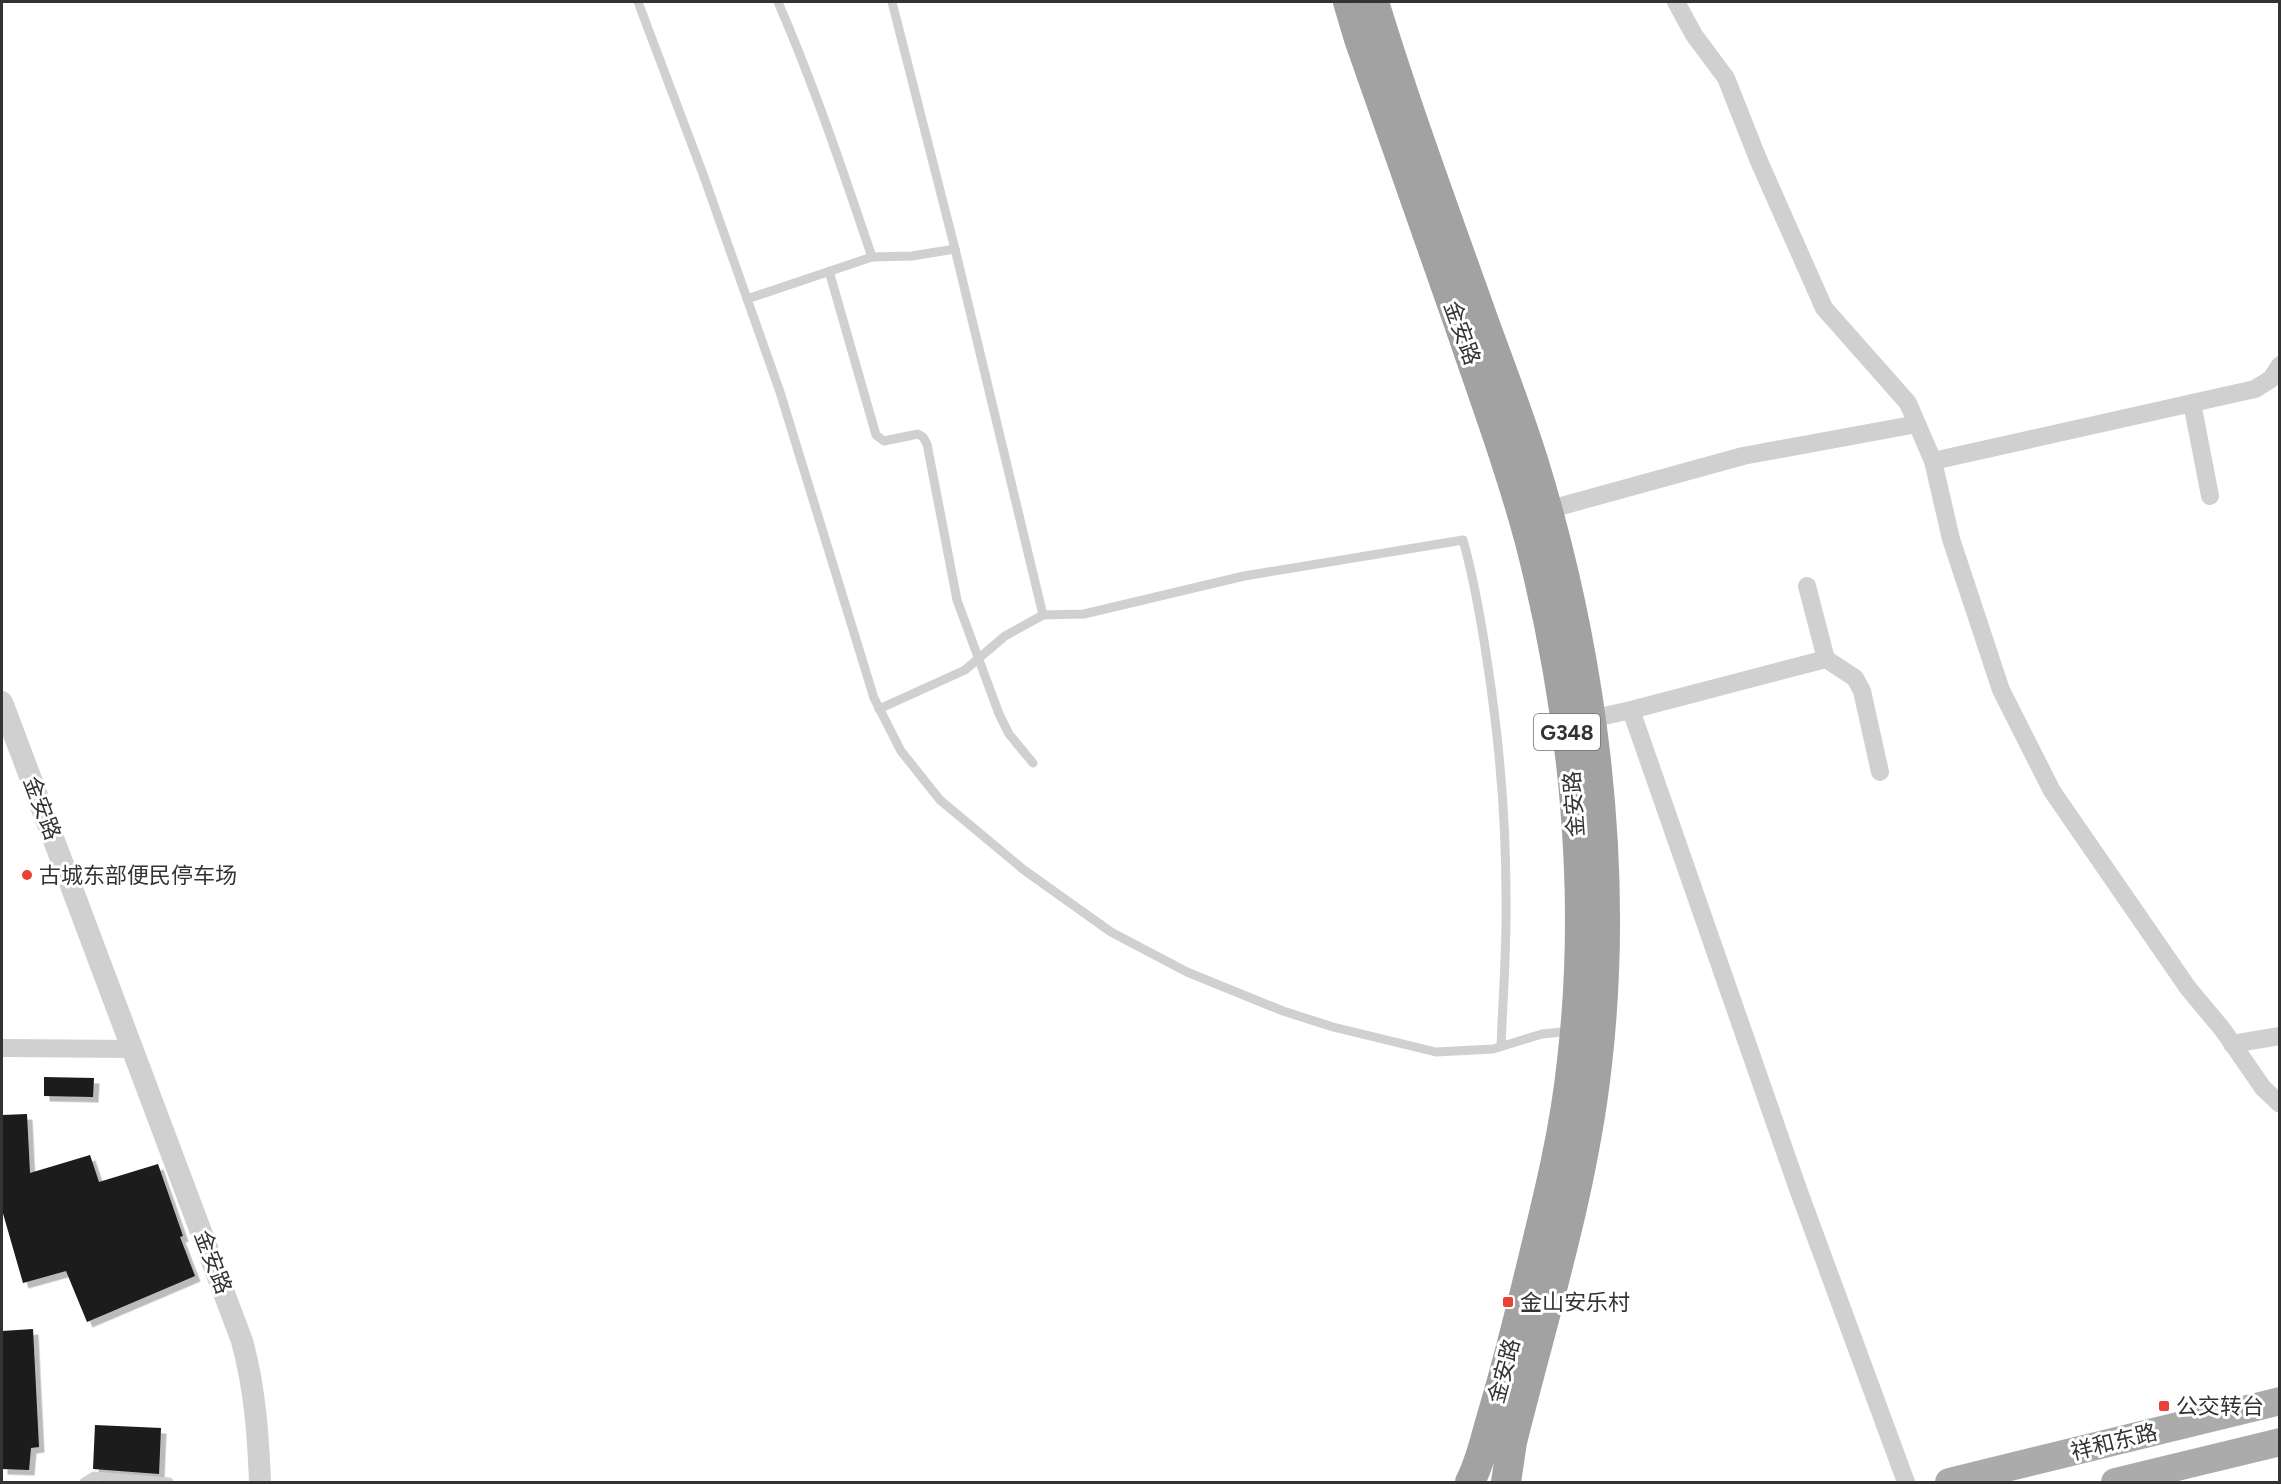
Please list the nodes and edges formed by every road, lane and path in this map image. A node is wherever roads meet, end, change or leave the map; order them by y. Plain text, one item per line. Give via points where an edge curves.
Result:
1 (638, 2) edge
2 (778, 2) edge
3 (892, 2) edge
4 (1348, 2) edge
5 (1374, 2) edge
6 (1676, 2) edge
7 (956, 249) junction
8 (872, 257) junction
9 (829, 272) junction
10 (747, 299) junction
11 (2280, 364) edge
12 (2193, 403) junction
13 (1917, 424) junction
14 (1933, 461) junction
15 (2210, 496) dead end
16 (1547, 510) junction
17 (1807, 586) dead end
18 (1043, 615) junction
19 (978, 659) junction
20 (1826, 659) junction
21 (2, 702) edge
22 (879, 709) junction
23 (1631, 710) junction
24 (1591, 719) junction
25 (1033, 763) dead end
26 (1880, 772) dead end
27 (1575, 1030) junction
28 (2280, 1036) edge
29 (2232, 1044) junction
30 (1501, 1046) junction
31 (2, 1048) edge
32 (133, 1048) junction
33 (2280, 1104) edge
34 (2280, 1401) edge
35 (2280, 1442) edge
36 (84, 1482) edge
37 (169, 1482) edge
38 (260, 1482) edge
39 (1470, 1482) edge
40 (1506, 1482) edge
41 (1906, 1482) edge
42 (1949, 1482) edge
43 (2115, 1482) edge

1 - 10 lane
2 - 8 lane via 833,140
3 - 7 lane
4 - 27 highway, 金安路 / G348 via 1509,468 1547,615 1566,722 1576,826 1579,947
5 - 16 highway, 金安路 / G348 via 1510,389
6 - 13 street via 1694,35 1726,78 1824,308 1908,403
7 - 8 lane
7 - 18 lane
8 - 9 lane
9 - 10 lane
9 - 19 lane via 876,435 884,441 918,434 927,444 950,574
10 - 22 lane
11 - 12 street via 2271,379 2255,389
12 - 14 street
12 - 15 street
13 - 14 street
13 - 16 street via 1743,456
14 - 29 street via 1951,539 2001,690 2052,791 2188,988
16 - 24 highway, 金安路 / G348 via 1572,610
17 - 20 street
18 - 19 lane via 1005,636
18 - 30 lane via 1084,614 1244,576 1463,540 1491,686 1503,802 1506,895
19 - 22 lane via 965,670
19 - 25 lane via 1009,734
20 - 23 street
20 - 26 street via 1854,678 1862,691
21 - 32 street, 金安路
22 - 30 lane via 901,752 940,800 981,836 1111,932 1234,993 1333,1028 1436,1052
23 - 24 street
23 - 41 street via 1798,1189
24 - 40 highway, 金安路 / G348 via 1601,824 1604,948 1598,1063 1581,1169 1512,1442
27 - 30 lane via 1542,1034
27 - 39 highway, 金安路 / G348 via 1556,1164 1496,1401
28 - 29 street
29 - 33 street via 2263,1088
31 - 32 street
32 - 38 street, 金安路 via 242,1341 258,1422
34 - 42 main road, 祥和东路
35 - 43 main road, 祥和东路
36 - 37 lane via 94,1476

